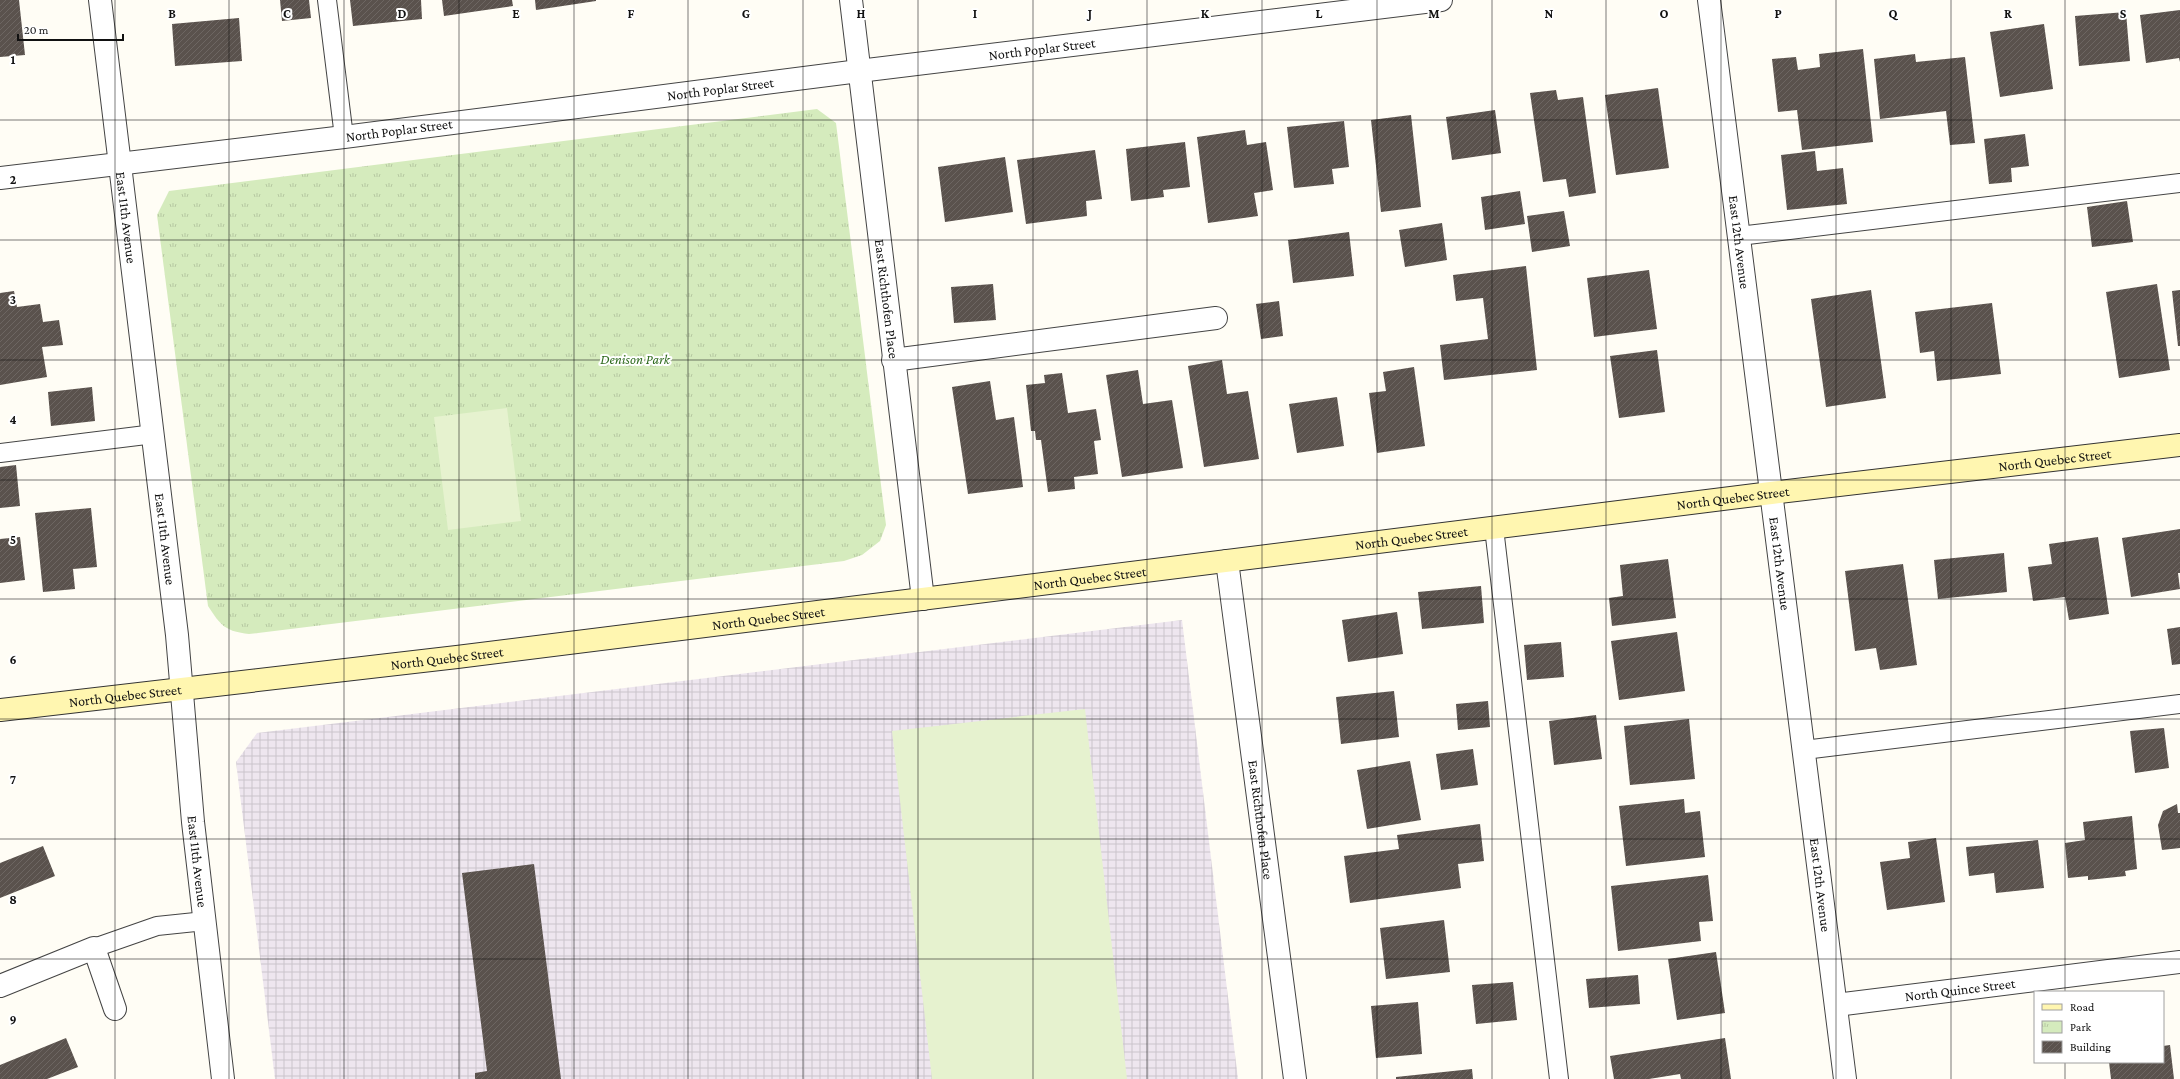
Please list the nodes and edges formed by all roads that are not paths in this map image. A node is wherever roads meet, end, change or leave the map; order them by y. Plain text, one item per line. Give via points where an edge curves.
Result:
1 (100, 0) edge
2 (327, 0) edge
3 (851, 0) edge
4 (1441, 0) edge
5 (1709, 0) edge
6 (859, 71) junction
7 (344, 137) junction
8 (119, 163) junction
9 (0, 178) edge
10 (2180, 183) edge
11 (1739, 236) junction
12 (1216, 318) dead end
13 (893, 360) junction
14 (154, 434) junction
15 (2180, 444) edge
16 (0, 453) edge
17 (1772, 493) junction
18 (1494, 528) junction
19 (1228, 561) junction
20 (923, 599) junction
21 (180, 690) junction
22 (2180, 704) edge
23 (0, 710) edge
24 (1804, 750) junction
25 (205, 921) junction
26 (94, 948) junction
27 (2180, 962) edge
28 (0, 986) edge
29 (1836, 1005) junction
30 (115, 1009) dead end
31 (223, 1079) edge
32 (1295, 1079) edge
33 (1559, 1079) edge
34 (1845, 1079) edge

1 - 8 street, East 11th Avenue
2 - 7 lane
3 - 6 street, East Richthofen Place
4 - 6 street, North Poplar Street
5 - 11 street, East 12th Avenue
6 - 7 street, North Poplar Street
6 - 13 street, East Richthofen Place
7 - 8 street, North Poplar Street
8 - 9 street, North Poplar Street
8 - 14 street, East 11th Avenue
10 - 11 lane
11 - 17 street, East 12th Avenue
12 - 13 street
13 - 20 street, East Richthofen Place
14 - 16 lane
14 - 21 street, East 11th Avenue via 177,635
15 - 17 main road, North Quebec Street
17 - 18 main road, North Quebec Street
17 - 24 street, East 12th Avenue
18 - 19 main road, North Quebec Street
18 - 33 lane
19 - 20 main road, North Quebec Street
19 - 32 street, East Richthofen Place
20 - 21 main road, North Quebec Street
21 - 23 main road, North Quebec Street
21 - 25 street, East 11th Avenue
22 - 24 lane
24 - 29 street, East 12th Avenue
25 - 26 lane via 157,926
25 - 31 street, East 11th Avenue
26 - 28 street
26 - 30 street
27 - 29 street, North Quince Street
29 - 34 street, East 12th Avenue

